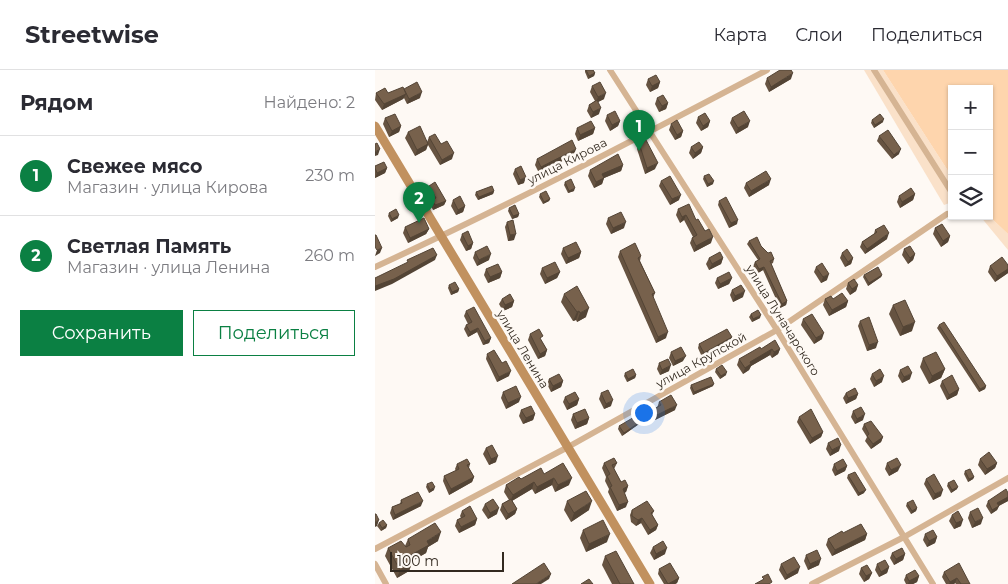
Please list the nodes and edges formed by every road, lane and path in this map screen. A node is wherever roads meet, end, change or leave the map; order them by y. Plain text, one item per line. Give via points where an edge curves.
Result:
1 (610, 70) edge
2 (767, 70) edge
3 (873, 70) edge
4 (375, 126) edge
5 (651, 131) junction
6 (948, 187) edge
7 (947, 214) dead end
8 (441, 237) junction
9 (375, 267) edge
10 (777, 330) junction
11 (568, 447) junction
12 (1008, 478) edge
13 (904, 538) junction
14 (375, 549) edge
15 (375, 564) edge
16 (386, 584) edge
17 (650, 584) edge
18 (812, 584) edge
19 (933, 584) edge

1 - 5 street, улица Луначарского
2 - 5 street, улица Кирова
3 - 6 street
4 - 8 street, улица Ленина
5 - 8 street, улица Кирова
5 - 10 street, улица Луначарского
7 - 10 street, улица Крупской
8 - 9 street, улица Кирова
8 - 11 street, улица Ленина
10 - 11 street, улица Крупской
10 - 13 street, улица Луначарского
11 - 14 street, улица Крупской
11 - 17 street, улица Ленина
12 - 13 street
13 - 18 street
13 - 19 street, улица Луначарского
15 - 16 street

